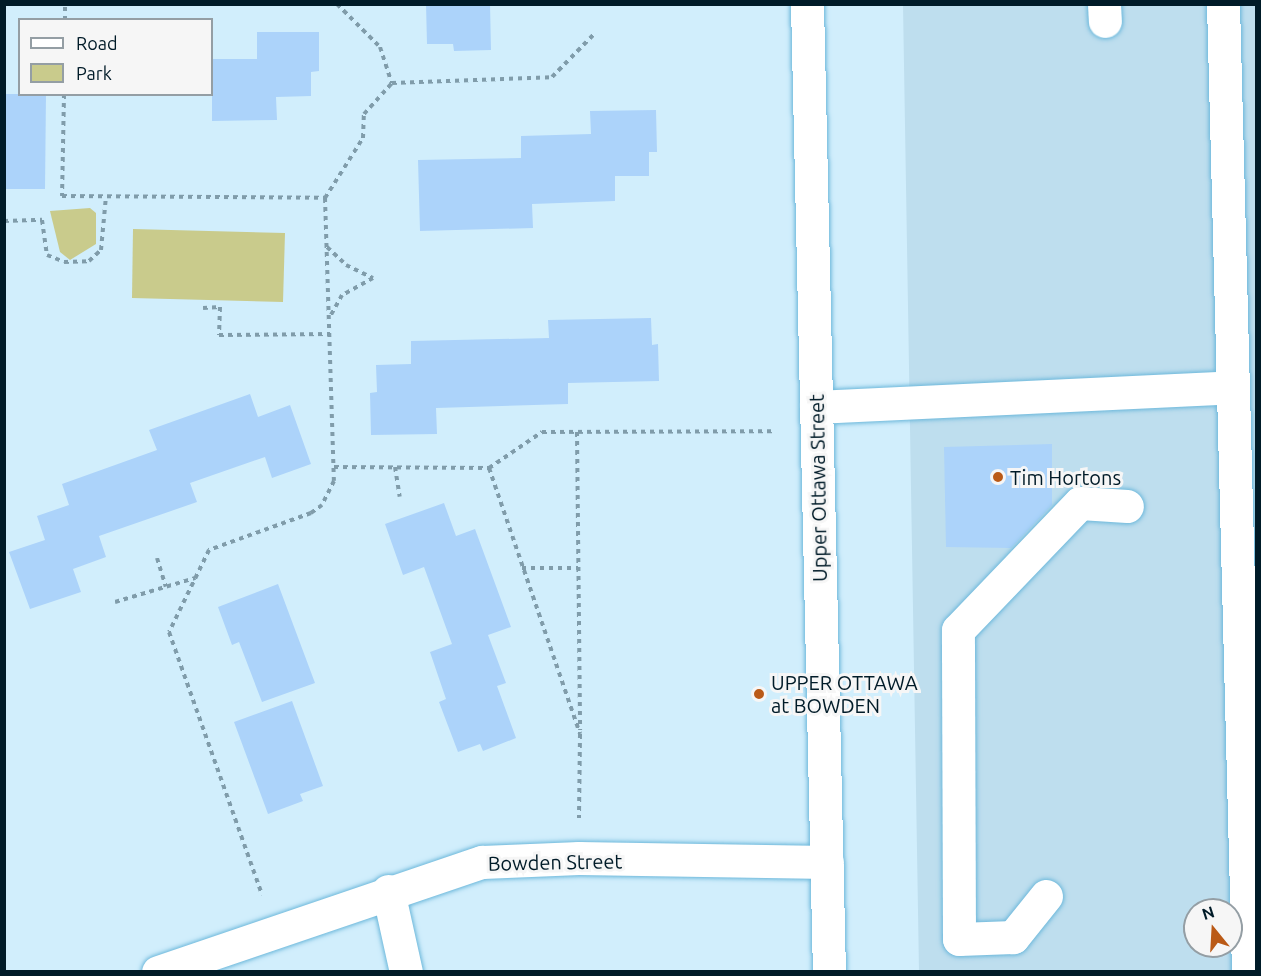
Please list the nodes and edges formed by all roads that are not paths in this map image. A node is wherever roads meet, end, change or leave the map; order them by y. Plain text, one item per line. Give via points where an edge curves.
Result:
1 (807, 4) edge
2 (1223, 4) edge
3 (1233, 387) junction
4 (816, 419) junction
5 (1127, 506) dead end
6 (827, 862) junction
7 (388, 891) junction
8 (1047, 896) dead end
9 (158, 972) edge
10 (406, 972) edge
11 (830, 972) edge
12 (1248, 972) edge

1 - 4 main road, Upper Ottawa Street
2 - 3 main road
3 - 4 main road
3 - 12 main road
4 - 6 main road, Upper Ottawa Street
5 - 8 main road via 1080,503 958,630 959,939 1013,938
6 - 7 main road, Bowden Street via 579,858 482,862
6 - 11 main road, Upper Ottawa Street
7 - 9 main road, Bowden Street
7 - 10 main road

